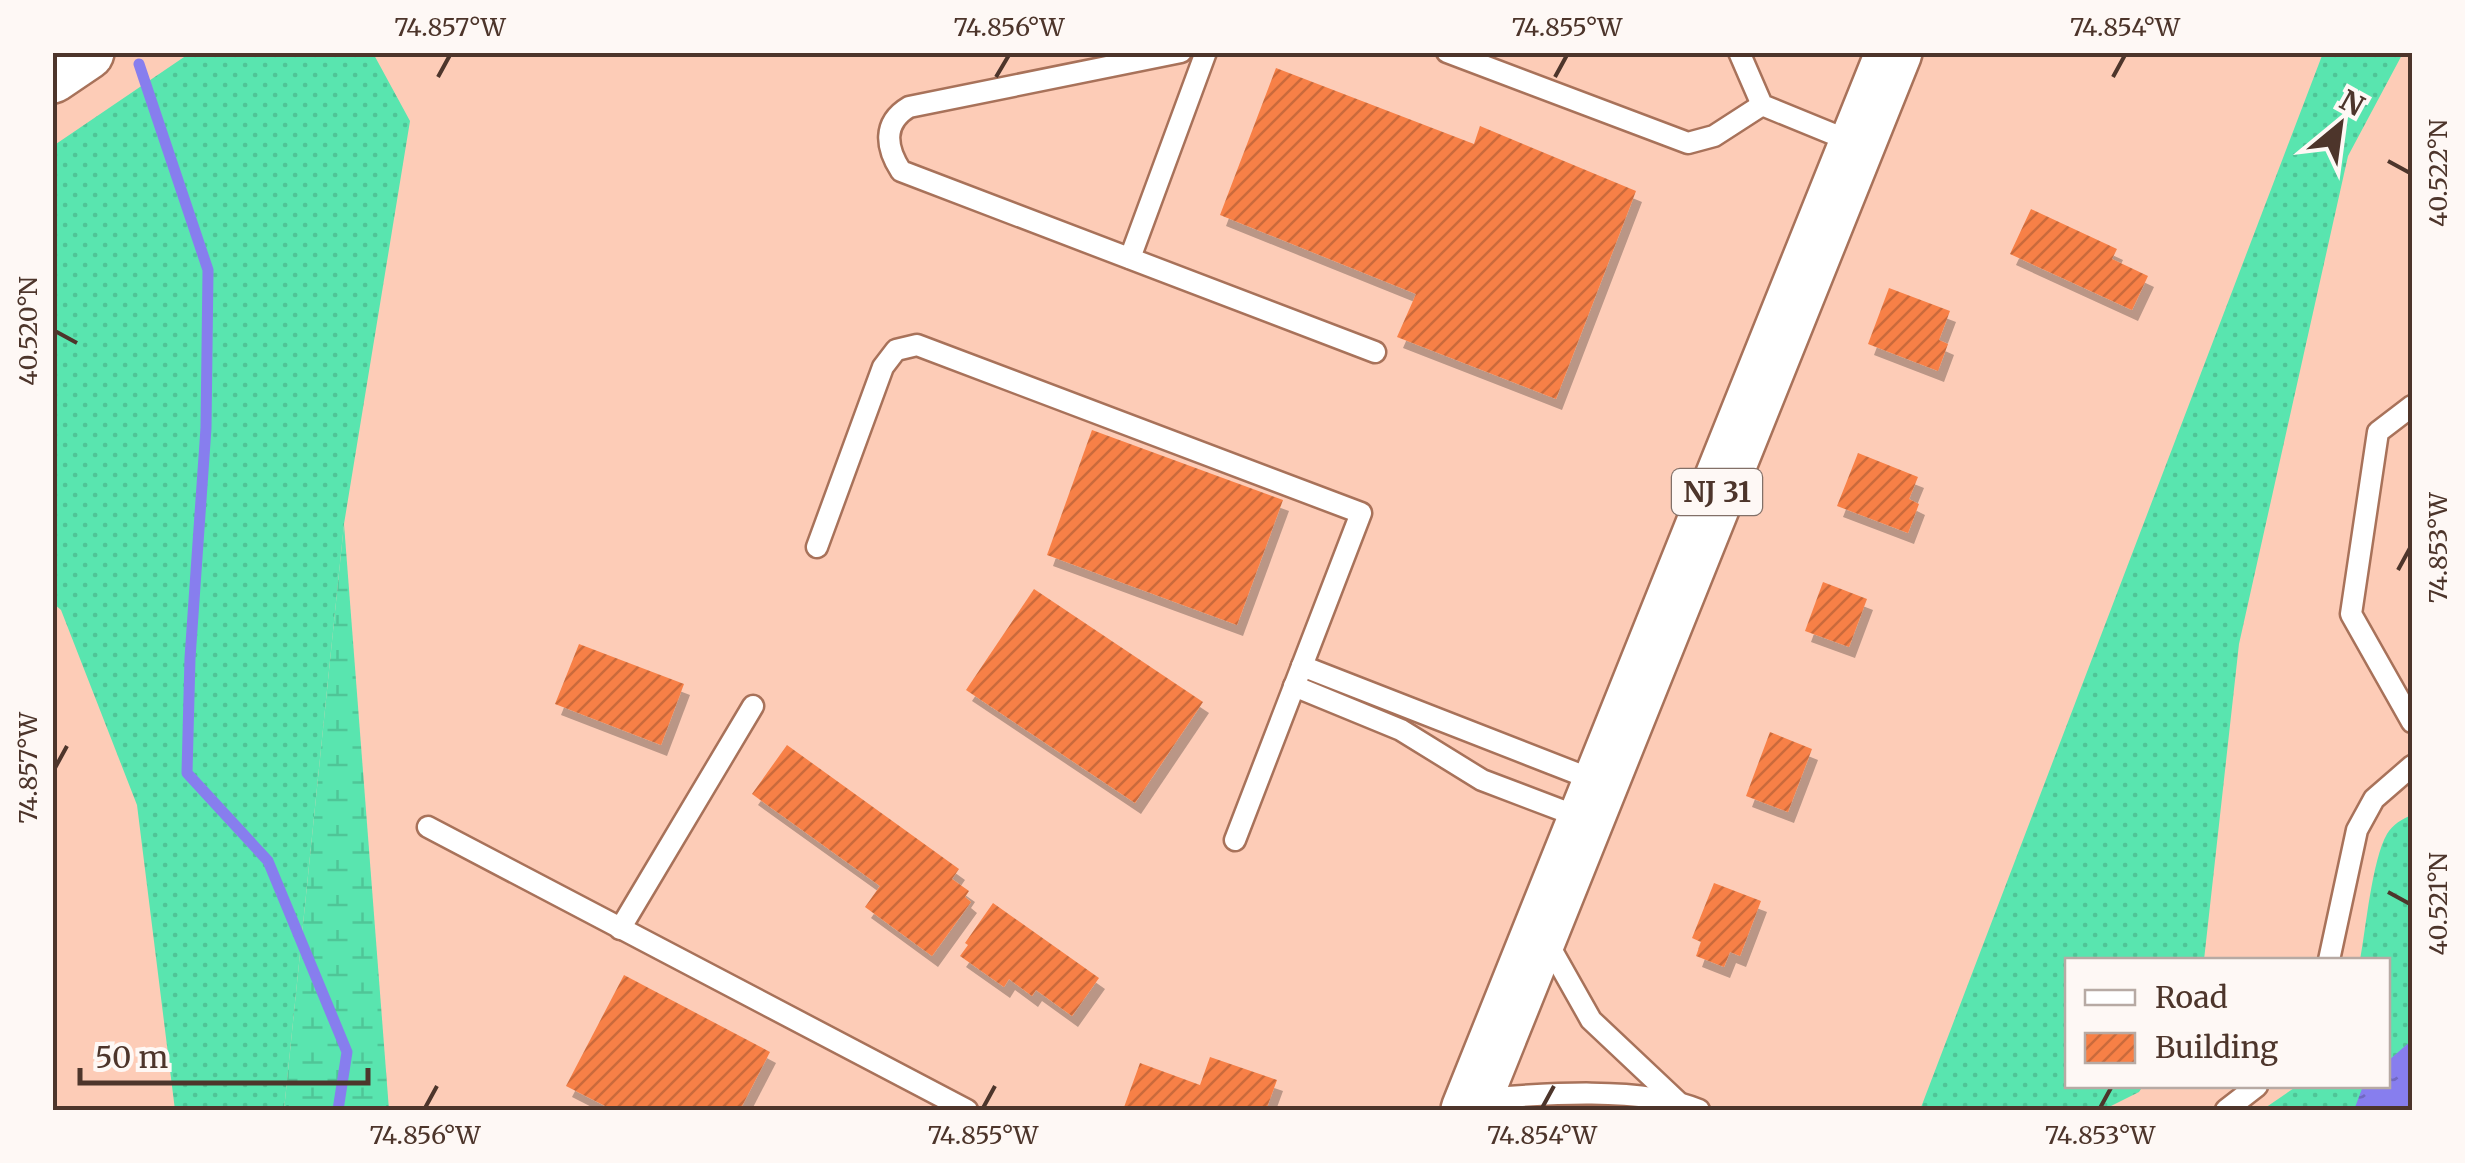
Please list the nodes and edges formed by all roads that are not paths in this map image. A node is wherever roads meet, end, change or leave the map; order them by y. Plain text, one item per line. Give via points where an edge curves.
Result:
1 (86, 52) edge
2 (1181, 52) edge
3 (1206, 52) edge
4 (1447, 52) edge
5 (1739, 52) edge
6 (1894, 52) edge
7 (52, 75) edge
8 (1762, 105) junction
9 (1857, 144) junction
10 (1130, 258) junction
11 (1375, 352) dead end
12 (2412, 406) edge
13 (817, 547) dead end
14 (1302, 666) junction
15 (1294, 686) junction
16 (752, 706) dead end
17 (2412, 722) edge
18 (2412, 766) edge
19 (1593, 801) junction
20 (428, 827) dead end
21 (1235, 840) dead end
22 (620, 929) junction
23 (1542, 933) junction
24 (2329, 958) edge
25 (2254, 1088) edge
26 (1677, 1101) junction
27 (1471, 1105) edge
28 (968, 1110) edge
29 (1699, 1110) edge
30 (2226, 1110) edge

1 - 7 main road
2 - 10 lane via 909,107 897,114 888,134 901,171
3 - 10 lane
4 - 8 lane via 1688,143 1714,136
5 - 8 lane
6 - 9 main road, NJ 31
8 - 9 lane
9 - 19 main road, NJ 31
10 - 11 lane
12 - 17 lane via 2378,432 2351,614
13 - 14 lane via 883,367 896,350 917,345 1361,513
14 - 15 lane
14 - 19 lane
15 - 19 lane via 1402,730 1482,780
15 - 21 lane
16 - 22 lane
18 - 24 lane via 2374,798 2357,830
19 - 23 main road, NJ 31
20 - 22 lane
22 - 28 lane
23 - 26 lane via 1591,1020
23 - 27 main road, NJ 31
25 - 30 lane
26 - 27 lane via 1556,1093
26 - 29 lane

